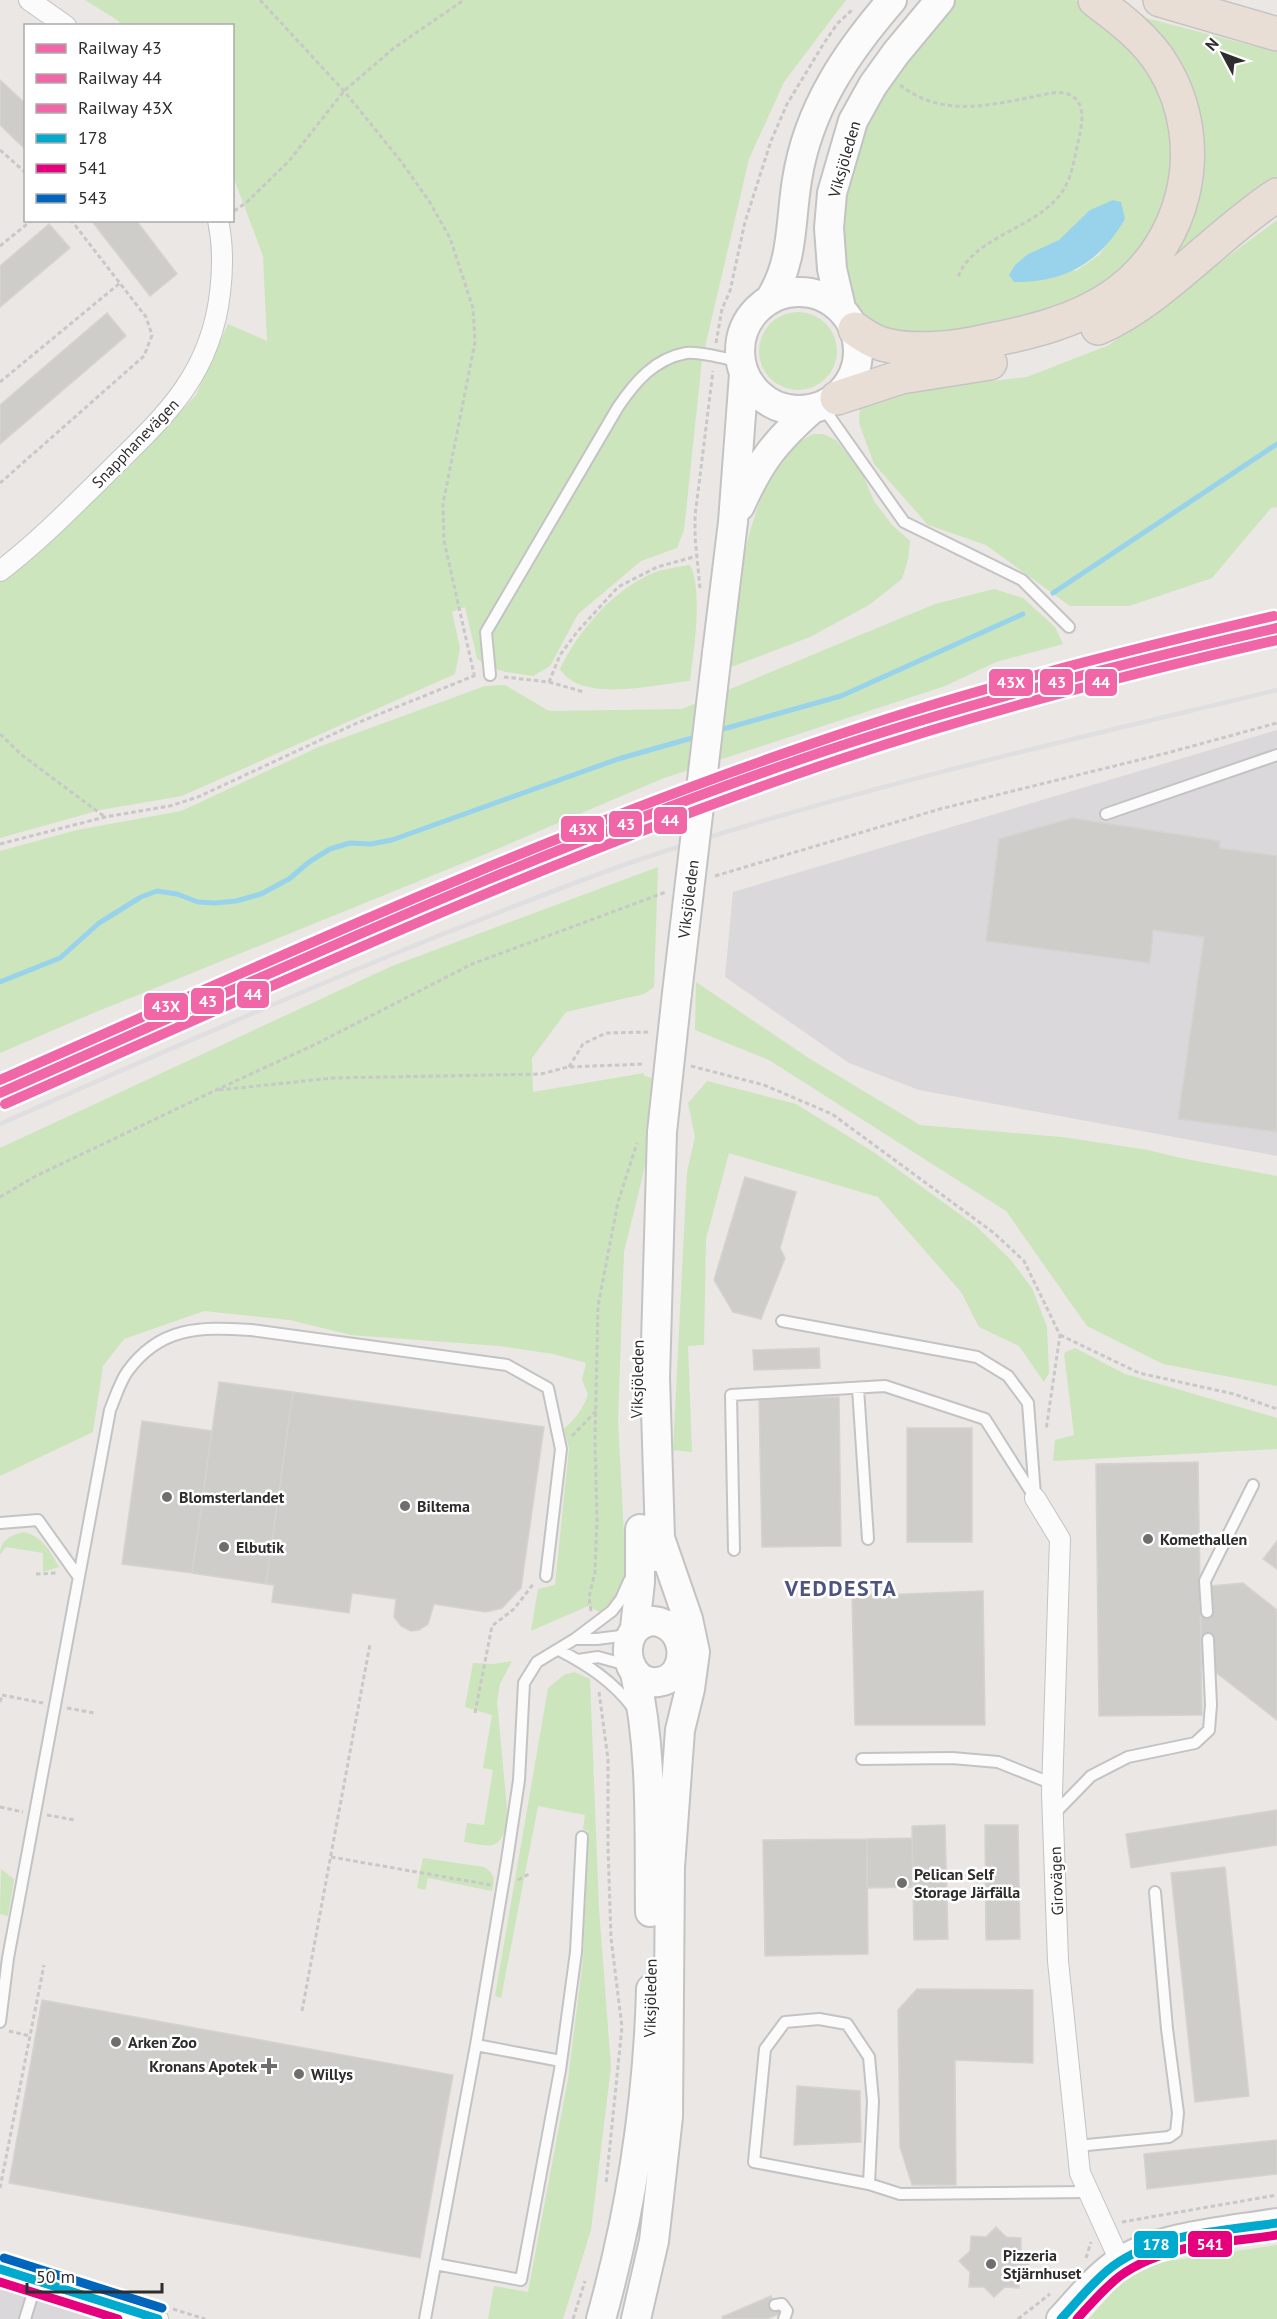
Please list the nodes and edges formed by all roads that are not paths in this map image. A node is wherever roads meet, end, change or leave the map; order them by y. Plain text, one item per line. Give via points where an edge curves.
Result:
1 (29, 0) edge
2 (892, 0) edge
3 (940, 0) edge
4 (1095, 0) edge
5 (1160, 0) edge
6 (63, 24) edge
7 (1277, 34) edge
8 (1277, 195) edge
9 (218, 222) edge
10 (770, 299) junction
11 (848, 319) junction
12 (743, 368) junction
13 (823, 404) junction
14 (733, 522) junction
15 (2, 565) edge
16 (1069, 627) dead end
17 (490, 675) road end
18 (1277, 755) edge
19 (1106, 814) dead end
20 (782, 1321) dead end
21 (858, 1388) junction
22 (1253, 1485) dead end
23 (1035, 1498) junction
24 (0, 1523) edge
25 (868, 1539) dead end
26 (650, 1544) junction
27 (734, 1550) dead end
28 (78, 1576) junction
29 (546, 1576) road end
30 (1207, 1612) dead end
31 (634, 1631) junction
32 (674, 1631) junction
33 (575, 1639) junction
34 (1208, 1639) dead end
35 (559, 1650) junction
36 (578, 1660) junction
37 (634, 1670) junction
38 (676, 1670) junction
39 (645, 1726) junction
40 (862, 1760) dead end
41 (1053, 1784) junction
42 (1053, 1816) junction
43 (582, 1837) dead end
44 (670, 1867) junction
45 (1155, 1892) dead end
46 (0, 2022) edge
47 (476, 2045) junction
48 (561, 2061) junction
49 (1077, 2146) junction
50 (869, 2184) junction
51 (1088, 2192) junction
52 (1277, 2223) edge
53 (1120, 2261) junction
54 (435, 2264) junction
55 (0, 2269) edge
56 (38, 2280) junction
57 (774, 2305) dead end
58 (25, 2319) edge
59 (158, 2319) edge
60 (425, 2319) edge
61 (601, 2319) edge
62 (636, 2319) edge
63 (784, 2319) edge
64 (1061, 2319) edge

1 - 6 street
2 - 10 main road via 850,52 813,118 796,180 788,258 781,282
3 - 11 main road, Viksjöleden via 882,71 853,120 832,193 829,228 832,269
4 - 11 highway via 1141,39 1163,65 1178,98 1186,130 1189,153 1179,208 1166,238 1147,264 1109,299 1056,323 962,346 882,344
5 - 7 highway
8 - 13 highway via 1145,301 1114,321 1049,348 1007,360 901,377
9 - 15 street, Snapphanevägen via 223,272 218,309 210,343 192,379 162,418 86,493
10 - 11 main road via 807,292 825,297
10 - 12 main road via 746,325 740,349
11 - 13 main road via 858,339 858,361 851,381
12 - 13 main road via 755,391 772,404 791,410
12 - 14 main road, Viksjöleden
12 - 17 lane via 688,353 648,370 634,383 486,632
13 - 14 main road, Viksjöleden via 775,444 750,483
13 - 16 lane via 904,522 1022,580
14 - 26 main road, Viksjöleden, bridge via 677,993 651,1134 652,1175 638,1342 637,1461
18 - 19 lane
20 - 23 lane via 977,1357 1008,1376 1028,1403
21 - 23 lane via 885,1386 985,1419
21 - 25 lane
21 - 27 lane via 731,1395
22 - 30 lane via 1205,1581
23 - 41 street, Girovägen via 1060,1539
24 - 28 lane via 38,1520
26 - 31 main road, Viksjöleden
26 - 32 main road, Viksjöleden
26 - 33 lane via 621,1599 603,1619
26 - 44 main road, Viksjöleden via 688,1618 695,1652 680,1730
28 - 29 lane via 110,1410 126,1373 150,1345 180,1332 210,1328 251,1330 507,1365 548,1388 561,1449
28 - 46 lane via 8,1958
31 - 32 main road via 653,1621
31 - 33 lane
31 - 37 main road via 628,1651
32 - 38 main road via 682,1647
33 - 35 lane
34 - 42 lane via 1209,1730 1195,1743 1128,1757 1091,1776
35 - 36 lane
35 - 47 lane via 537,1662 524,1683 519,1780
36 - 37 lane via 598,1657
36 - 39 lane via 617,1689
37 - 38 main road via 654,1682 667,1679
37 - 39 main road, Viksjöleden
38 - 44 main road, Viksjöleden via 662,1749
39 - 61 main road, Viksjöleden via 651,1979 648,2066 626,2221
40 - 41 lane via 952,1758 998,1762
41 - 42 street, Girovägen
42 - 49 street, Girovägen via 1058,1961
43 - 48 lane via 576,1952
44 - 62 main road, Viksjöleden via 669,2117 654,2241
45 - 49 lane via 1179,2113 1176,2132 1169,2137
47 - 48 lane
47 - 54 lane
48 - 54 lane via 521,2280
49 - 51 street, Girovägen via 1080,2173
50 - 50 lane via 754,2162 765,2049 785,2022 819,2019 847,2024 869,2057 873,2101
50 - 51 lane via 900,2194
51 - 53 street, Girovägen
52 - 53 main road via 1161,2244
53 - 64 main road
54 - 60 lane
55 - 56 street
56 - 58 lane
56 - 59 street
57 - 63 lane via 786,2307

